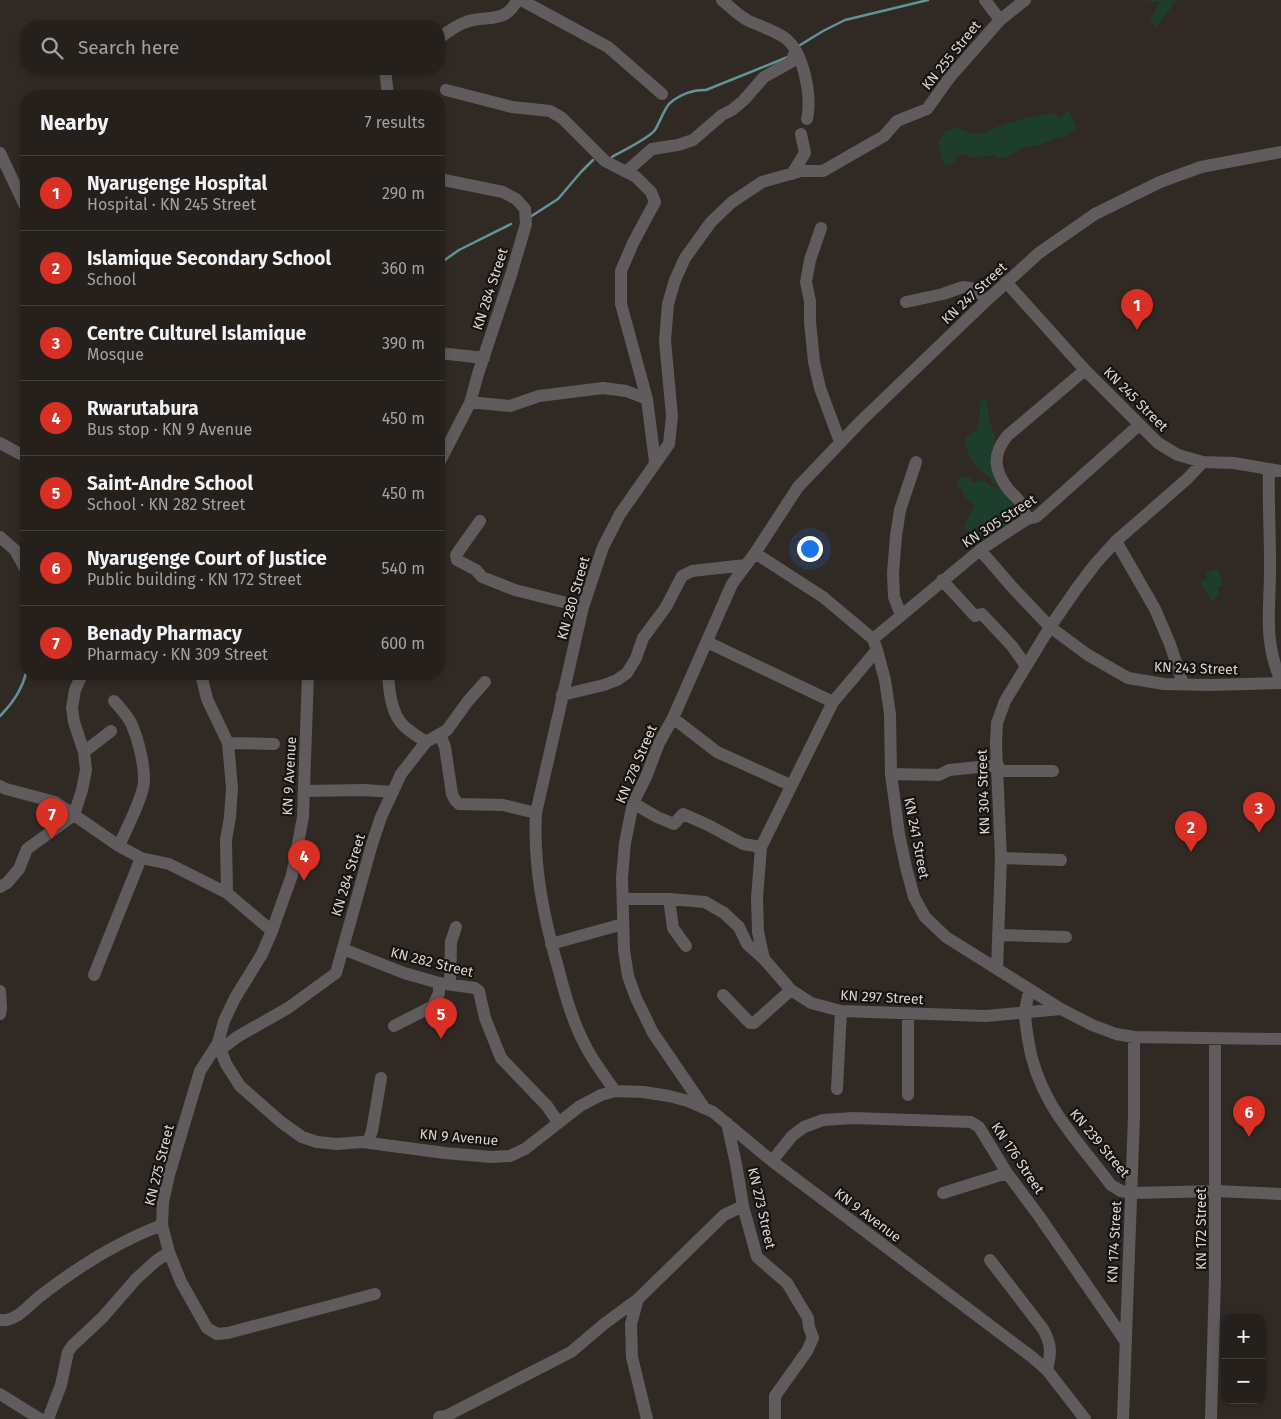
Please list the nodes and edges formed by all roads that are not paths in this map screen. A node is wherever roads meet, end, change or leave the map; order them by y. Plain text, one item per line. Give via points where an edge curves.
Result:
1 (517, 0) edge
2 (521, 0) edge
3 (722, 0) edge
4 (985, 0) edge
5 (1025, 0) edge
6 (1000, 20) junction
7 (445, 34) edge
8 (795, 52) junction
9 (386, 75) edge
10 (387, 90) edge
11 (446, 90) dead end
12 (662, 94) dead end
13 (807, 119) dead end
14 (801, 134) dead end
15 (1281, 152) edge
16 (0, 154) edge
17 (627, 171) junction
18 (823, 171) joint
19 (792, 174) junction
20 (445, 180) edge
21 (20, 196) edge
22 (821, 228) dead end
23 (1006, 282) junction
24 (986, 301) junction
25 (906, 302) dead end
26 (445, 354) edge
27 (484, 358) junction
28 (1085, 370) junction
29 (647, 399) junction
30 (470, 403) junction
31 (1139, 425) junction
32 (840, 442) junction
33 (0, 443) edge
34 (445, 451) edge
35 (20, 454) edge
36 (655, 462) junction
37 (916, 462) dead end
38 (1203, 462) junction
39 (1275, 470) edge
40 (1027, 519) junction
41 (480, 520) dead end
42 (0, 538) edge
43 (1116, 541) junction
44 (980, 550) junction
45 (755, 553) junction
46 (20, 559) edge
47 (746, 565) junction
48 (942, 580) junction
49 (583, 606) junction
50 (901, 615) junction
51 (1050, 627) junction
52 (707, 642) junction
53 (875, 644) junction
54 (1026, 666) junction
55 (79, 680) edge
56 (203, 680) edge
57 (308, 680) edge
58 (389, 680) edge
59 (485, 682) dead end
60 (1281, 682) edge
61 (1182, 684) junction
62 (562, 695) junction
63 (114, 701) dead end
64 (833, 702) junction
65 (673, 718) junction
66 (111, 731) dead end
67 (440, 734) junction
68 (426, 742) junction
69 (228, 743) junction
70 (274, 744) dead end
71 (84, 752) junction
72 (998, 768) junction
73 (1054, 772) dead end
74 (891, 774) junction
75 (790, 785) junction
76 (0, 786) edge
77 (304, 791) junction
78 (393, 792) junction
79 (633, 803) junction
80 (536, 812) junction
81 (74, 815) junction
82 (118, 846) junction
83 (760, 847) junction
84 (141, 858) junction
85 (1001, 858) junction
86 (1061, 860) dead end
87 (0, 887) edge
88 (227, 893) junction
89 (623, 899) junction
90 (669, 899) junction
91 (623, 924) junction
92 (456, 927) dead end
93 (272, 931) junction
94 (998, 935) junction
95 (1066, 936) dead end
96 (551, 944) junction
97 (686, 946) dead end
98 (343, 949) junction
99 (764, 958) junction
100 (997, 969) junction
101 (94, 975) dead end
102 (445, 983) junction
103 (791, 990) junction
104 (1029, 990) junction
105 (0, 991) edge
106 (723, 995) dead end
107 (1061, 1009) junction
108 (841, 1011) junction
109 (1025, 1013) junction
110 (0, 1014) edge
111 (908, 1014) junction
112 (394, 1026) dead end
113 (1134, 1037) junction
114 (1216, 1040) junction
115 (1281, 1040) edge
116 (219, 1047) junction
117 (381, 1078) dead end
118 (837, 1089) dead end
119 (615, 1091) junction
120 (908, 1095) dead end
121 (703, 1106) junction
122 (558, 1122) junction
123 (727, 1123) junction
124 (368, 1142) junction
125 (772, 1161) junction
126 (1007, 1172) junction
127 (1216, 1191) junction
128 (944, 1193) dead end
129 (1132, 1193) junction
130 (1281, 1194) edge
131 (743, 1206) junction
132 (162, 1225) junction
133 (169, 1252) junction
134 (990, 1260) dead end
135 (375, 1294) dead end
136 (638, 1299) junction
137 (0, 1320) edge
138 (1126, 1342) junction
139 (1047, 1370) junction
140 (0, 1394) edge
141 (439, 1418) edge
142 (40, 1419) edge
143 (48, 1419) edge
144 (647, 1419) edge
145 (775, 1419) edge
146 (1085, 1419) edge
147 (1123, 1419) edge
148 (1211, 1419) edge

1 - 7 street via 505,15 466,22
2 - 12 street via 608,46
3 - 8 street via 745,19 787,39
4 - 6 street
5 - 6 street, KN 255 Street
6 - 18 street, KN 255 Street via 950,77 927,109 896,122 884,136
8 - 13 street via 806,79 809,97
8 - 17 street via 792,62 764,77 744,100 693,140 652,149
9 - 10 street
11 - 17 street via 512,107 550,111 562,118 605,161
14 - 19 street via 805,153
15 - 23 street, KN 247 Street via 1201,167 1160,182 1095,214 1039,253
16 - 21 street
17 - 29 street via 645,184 655,202 621,271 621,304
18 - 19 street, KN 280 Street
19 - 36 street, KN 280 Street via 762,182 732,202 711,222 685,258 668,304 666,341 671,431 664,453
20 - 27 street, KN 284 Street via 503,192 525,209 523,237
22 - 32 street via 806,282 814,362
23 - 24 street, KN 247 Street
23 - 28 street, KN 245 Street
24 - 25 street via 976,289 963,286
24 - 32 street, KN 247 Street
26 - 27 street
27 - 30 street, KN 284 Street
28 - 31 street, KN 245 Street
28 - 40 street via 1007,436 997,454 999,475 1021,504
29 - 30 street via 626,391 603,388 539,396 510,406
29 - 36 street
30 - 34 street, KN 284 Street
31 - 38 street, KN 245 Street via 1158,443
31 - 40 street, KN 305 Street via 1036,517
32 - 45 street, KN 247 Street via 798,487
33 - 35 street
36 - 49 street, KN 280 Street via 620,514 603,547
37 - 50 street via 900,510 896,536 894,597
38 - 39 street, KN 245 Street
38 - 43 street, KN 304 Street
39 - 60 street via 1269,639
40 - 44 street, KN 305 Street
41 - 49 street via 458,552 457,560 482,577 515,590
42 - 46 street via 15,550
43 - 51 street, KN 304 Street
43 - 61 street via 1155,609
44 - 48 street, KN 305 Street
44 - 51 street, KN 243 Street
45 - 47 street, KN 278 Street
45 - 53 street via 823,597
47 - 52 street, KN 278 Street via 732,584
47 - 62 street via 692,571 682,576 666,607 643,638 626,673 604,685
48 - 50 street, KN 305 Street
48 - 54 street via 974,616 982,614
49 - 62 street, KN 280 Street
50 - 53 street, KN 305 Street
51 - 54 street, KN 304 Street
51 - 61 street, KN 243 Street via 1088,655 1128,678
52 - 64 street
52 - 65 street, KN 278 Street
53 - 64 street, KN 297 Street
53 - 74 street, KN 241 Street via 890,714
54 - 72 street, KN 304 Street via 1005,701 997,723
55 - 71 street via 72,708
56 - 69 street
57 - 77 street, KN 9 Avenue
58 - 68 street via 402,724
59 - 67 street via 447,730
60 - 61 street, KN 243 Street
62 - 80 street, KN 280 Street
63 - 82 street via 131,722 144,772 144,786
64 - 75 street, KN 297 Street
65 - 75 street via 717,752
65 - 79 street, KN 278 Street
66 - 71 street
67 - 68 street
67 - 80 street via 452,794 459,804 503,805
68 - 78 street, KN 284 Street
69 - 70 street
69 - 88 street via 232,788 226,840
71 - 81 street via 86,770
72 - 73 street
72 - 74 street via 949,770 939,775
72 - 85 street, KN 304 Street
74 - 100 street, KN 241 Street via 899,834 914,897 926,917 946,937
75 - 83 street, KN 297 Street
76 - 81 street via 55,802
77 - 78 street
77 - 93 street, KN 9 Avenue via 303,817 292,875
78 - 98 street, KN 284 Street via 381,816 364,869
79 - 83 street via 674,824 683,814 743,844
79 - 89 street, KN 278 Street via 625,843
80 - 96 street, KN 280 Street via 536,861
81 - 82 street
81 - 87 street via 27,849 19,869
82 - 84 street
83 - 99 street, KN 297 Street via 758,932
84 - 88 street via 169,864
84 - 101 street
85 - 86 street
85 - 94 street, KN 304 Street
88 - 93 street
89 - 90 street
89 - 91 street, KN 278 Street
90 - 97 street via 673,928
90 - 99 street via 705,902 724,913 739,927 747,944
91 - 96 street
91 - 121 street, KN 278 Street via 628,976 636,998 652,1033
92 - 102 street
93 - 116 street, KN 9 Avenue via 228,1013
94 - 95 street
94 - 100 street, KN 304 Street
96 - 119 street, KN 280 Street via 579,1033
98 - 102 street, KN 282 Street via 404,973
98 - 116 street, KN 284 Street via 336,973 288,1008
99 - 103 street, KN 297 Street
100 - 104 street, KN 241 Street
102 - 112 street via 433,1006
102 - 122 street, KN 282 Street via 479,991 501,1058
103 - 106 street via 750,1024
103 - 108 street, KN 297 Street via 811,1003
104 - 107 street, KN 241 Street
104 - 109 street, KN 239 Street
105 - 110 street
107 - 109 street, KN 297 Street
107 - 113 street, KN 241 Street via 1092,1025
108 - 111 street, KN 297 Street
108 - 118 street
109 - 111 street, KN 297 Street via 986,1016
109 - 129 street, KN 239 Street via 1030,1055 1047,1100 1111,1184 1120,1191
111 - 120 street
113 - 114 street, KN 241 Street
113 - 129 street, KN 174 Street
114 - 115 street, KN 241 Street
114 - 127 street, KN 172 Street
116 - 124 street, KN 9 Avenue via 240,1086 302,1137 330,1143
116 - 132 street, KN 275 Street via 200,1071 169,1175
117 - 124 street
119 - 121 street, KN 9 Avenue via 669,1096
119 - 122 street, KN 9 Avenue via 580,1106
121 - 123 street, KN 9 Avenue
122 - 124 street, KN 9 Avenue via 525,1149 510,1156 445,1153
123 - 125 street, KN 9 Avenue
123 - 131 street, KN 273 Street
125 - 126 street, KN 176 Street via 792,1136 823,1120 964,1121 979,1127
125 - 139 street, KN 9 Avenue
126 - 128 street
126 - 138 street, KN 176 Street
127 - 129 street, KN 239 Street
127 - 130 street, KN 239 Street
127 - 148 street, KN 172 Street
129 - 138 street, KN 174 Street
131 - 136 street via 724,1215
131 - 145 street, KN 273 Street via 757,1257 787,1283 808,1318 813,1338 775,1396
132 - 133 street, KN 275 Street
132 - 137 street via 137,1234 93,1258 17,1316
133 - 135 street, KN 275 Street via 181,1282 207,1328 217,1334
133 - 143 street via 136,1279 72,1346
134 - 139 street via 1050,1341
136 - 141 street via 571,1352
136 - 144 street via 631,1324 632,1357
138 - 147 street, KN 174 Street
139 - 146 street, KN 9 Avenue
140 - 142 street

